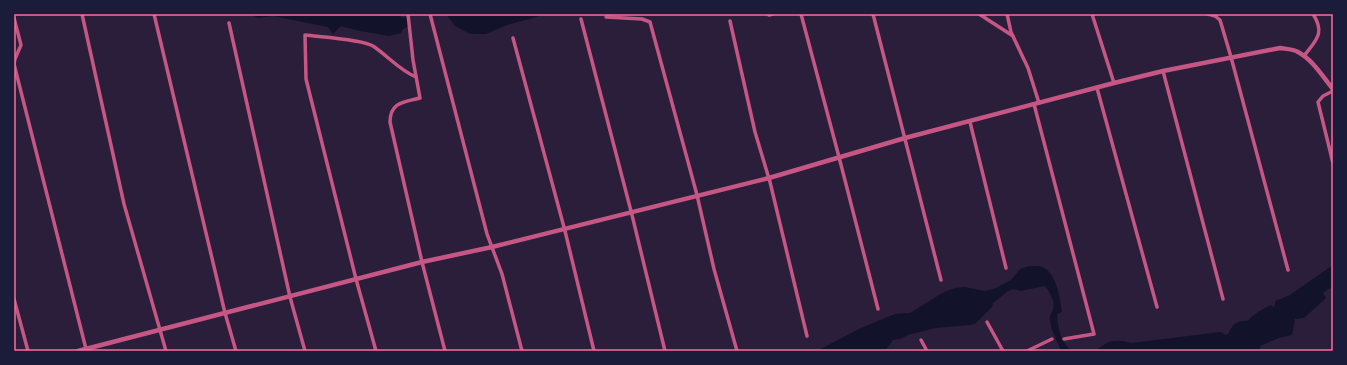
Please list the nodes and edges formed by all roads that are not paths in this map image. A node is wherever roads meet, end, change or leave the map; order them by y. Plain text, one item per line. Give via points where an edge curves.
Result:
1 (82, 14) edge
2 (154, 14) edge
3 (408, 14) edge
4 (430, 14) edge
5 (801, 14) edge
6 (873, 14) edge
7 (979, 14) edge
8 (1007, 14) edge
9 (1092, 14) edge
10 (1208, 14) edge
11 (1313, 14) edge
12 (606, 17) dead end
13 (14, 18) edge
14 (581, 19) dead end
15 (730, 21) dead end
16 (229, 23) dead end
17 (1014, 36) junction
18 (512, 38) dead end
19 (1304, 56) junction
20 (1231, 57) junction
21 (1163, 71) junction
22 (416, 77) junction
23 (1114, 83) junction
24 (1097, 88) junction
25 (1333, 90) edge
26 (1036, 104) junction
27 (970, 122) junction
28 (905, 138) junction
29 (839, 157) junction
30 (1333, 163) edge
31 (769, 178) junction
32 (697, 195) junction
33 (631, 212) junction
34 (564, 228) junction
35 (492, 247) junction
36 (422, 262) junction
37 (1006, 268) dead end
38 (1288, 270) dead end
39 (356, 279) junction
40 (942, 280) dead end
41 (290, 297) junction
42 (14, 299) edge
43 (1223, 299) dead end
44 (1157, 307) dead end
45 (878, 309) dead end
46 (225, 314) junction
47 (987, 322) dead end
48 (160, 330) junction
49 (807, 336) dead end
50 (1052, 339) dead end
51 (1064, 339) dead end
52 (921, 340) dead end
53 (98, 348) edge
54 (86, 349) junction
55 (28, 351) edge
56 (78, 351) edge
57 (166, 351) edge
58 (236, 351) edge
59 (305, 351) edge
60 (376, 351) edge
61 (445, 351) edge
62 (522, 351) edge
63 (594, 351) edge
64 (665, 351) edge
65 (737, 351) edge
66 (927, 351) edge
67 (1003, 351) edge
68 (1027, 351) edge

1 - 48 street via 124,204
2 - 46 street
3 - 22 street
4 - 35 street
5 - 29 street
6 - 28 street
7 - 17 street
8 - 17 street
9 - 23 street
10 - 20 street via 1220,20
11 - 19 street via 1319,33 1317,40
12 - 32 street via 642,19 650,22
13 - 54 street via 21,45 14,64
14 - 33 street
15 - 31 street via 755,132
16 - 41 street
17 - 26 street via 1028,68
18 - 34 street
19 - 20 street via 1280,48
19 - 25 street
20 - 21 street
20 - 38 street
21 - 23 street
21 - 43 street
22 - 36 street via 420,98 397,105 390,112 390,122
22 - 39 street via 399,68 373,46 305,35 306,79
23 - 24 street
24 - 26 street
24 - 44 street
25 - 30 street via 1318,102
26 - 27 street
26 - 51 street via 1094,334
27 - 28 street
27 - 37 street
28 - 29 street
28 - 40 street
29 - 31 street
29 - 45 street
31 - 32 street
31 - 49 street
32 - 33 street
32 - 65 street
33 - 34 street
33 - 64 street
34 - 35 street
34 - 63 street
35 - 36 street
35 - 62 street via 502,274
36 - 39 street
36 - 61 street
39 - 41 street
39 - 60 street
41 - 46 street
41 - 59 street
42 - 55 street
46 - 48 street
46 - 58 street
47 - 67 street
48 - 53 street
48 - 57 street
50 - 68 street
52 - 66 street
53 - 54 street
54 - 56 street

